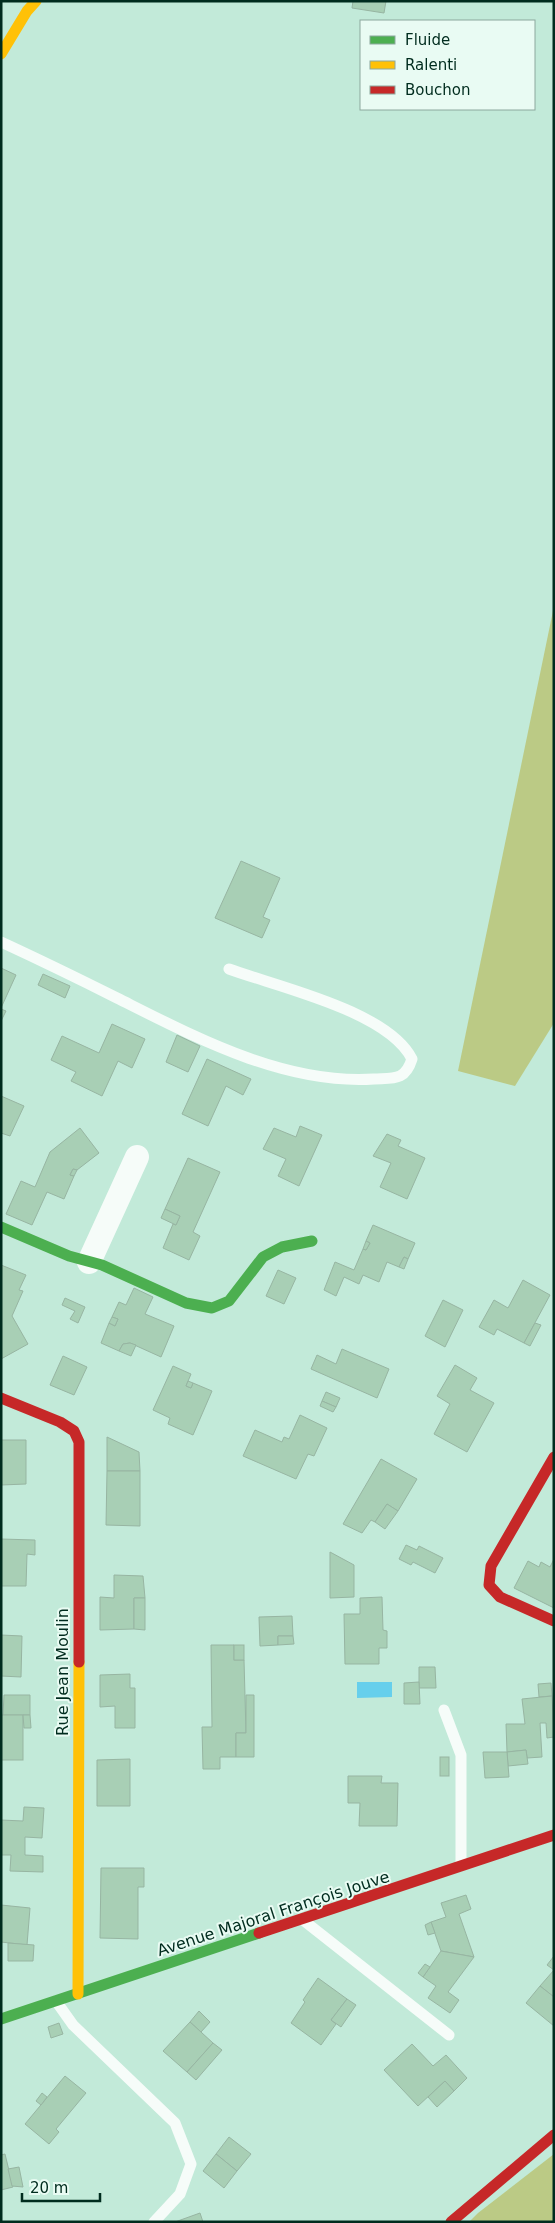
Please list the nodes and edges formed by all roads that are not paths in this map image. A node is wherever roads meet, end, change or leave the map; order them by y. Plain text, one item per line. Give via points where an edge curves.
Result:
1 (36, 1) edge
2 (1, 54) edge
3 (1, 942) edge
4 (229, 969) dead end
5 (137, 1157) dead end
6 (1, 1227) edge
7 (312, 1241) dead end
8 (89, 1262) junction
9 (1, 1398) edge
10 (554, 1457) edge
11 (554, 1621) edge
12 (444, 1710) dead end
13 (554, 1835) edge
14 (461, 1868) junction
15 (303, 1920) junction
16 (78, 1994) junction
17 (56, 2001) junction
18 (1, 2019) edge
19 (449, 2035) dead end
20 (554, 2135) edge
21 (154, 2222) edge
22 (451, 2222) edge

1 - 2 street
3 - 4 lane via 207,1043 296,1072 358,1080 400,1077 408,1069 412,1059 394,1036 339,1006
5 - 8 street
6 - 8 street
7 - 8 street via 282,1246 263,1257 229,1301 212,1308 186,1303
9 - 16 street, Rue Jean Moulin via 60,1422 74,1431 78,1442
10 - 11 street via 491,1566 489,1585 500,1598
12 - 14 lane via 461,1755
13 - 14 street, Avenue Majoral François Jouve
14 - 15 street, Avenue Majoral François Jouve
15 - 16 street, Avenue Majoral François Jouve
15 - 19 lane
16 - 17 street, Avenue Majoral François Jouve
17 - 18 street, Avenue Majoral François Jouve
17 - 21 lane via 73,2025 175,2123 191,2164 180,2194
20 - 22 street

